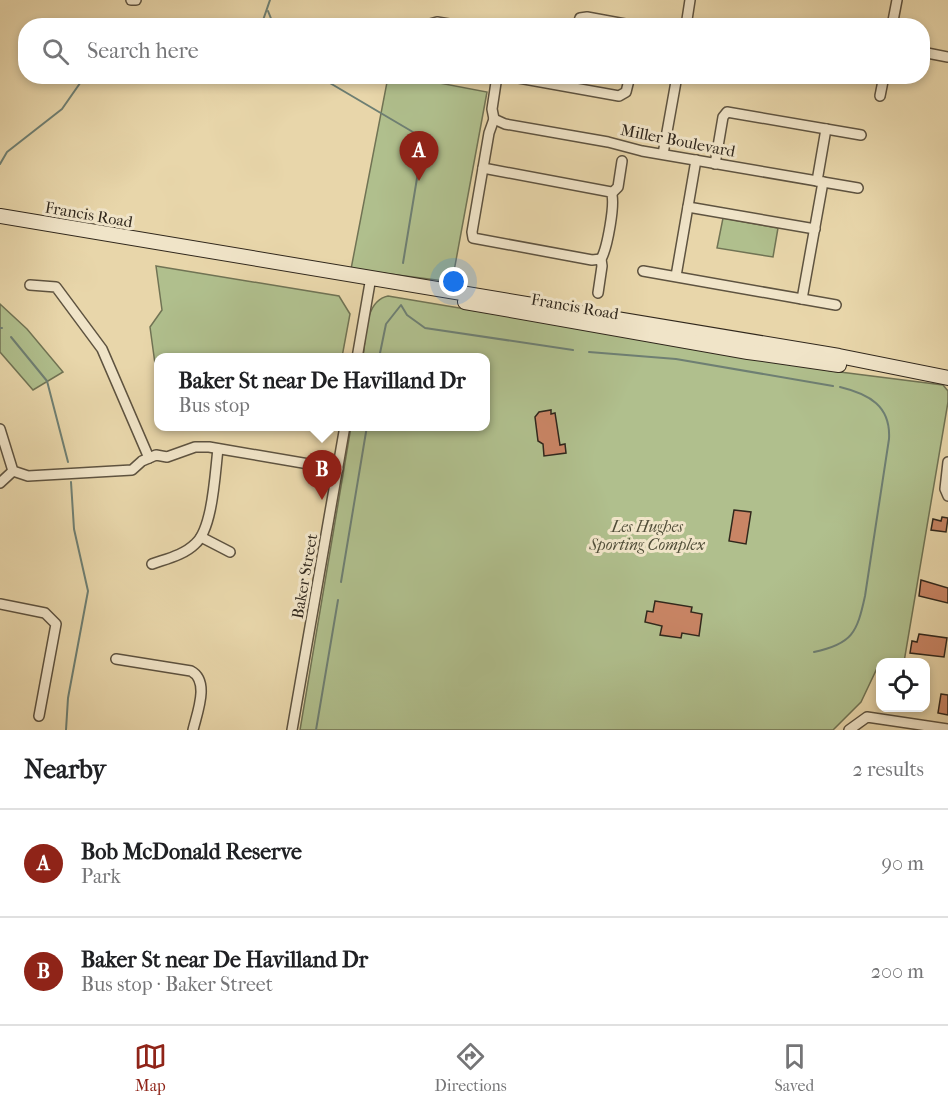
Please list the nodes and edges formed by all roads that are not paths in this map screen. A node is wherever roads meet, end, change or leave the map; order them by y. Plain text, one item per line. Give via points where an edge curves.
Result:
1 (130, 0) edge
2 (136, 0) edge
3 (690, 0) edge
4 (897, 0) edge
5 (687, 18) edge
6 (894, 18) edge
7 (930, 54) edge
8 (948, 57) edge
9 (496, 84) edge
10 (550, 84) edge
11 (567, 84) edge
12 (628, 84) edge
13 (676, 84) edge
14 (882, 84) edge
15 (566, 87) junction
16 (880, 96) dead end
17 (494, 119) junction
18 (826, 129) junction
19 (861, 135) dead end
20 (663, 154) junction
21 (696, 160) junction
22 (622, 161) dead end
23 (715, 164) junction
24 (483, 168) junction
25 (820, 182) junction
26 (858, 188) dead end
27 (612, 193) junction
28 (688, 207) junction
29 (3, 216) edge
30 (815, 229) junction
31 (601, 259) junction
32 (643, 271) dead end
33 (676, 276) junction
34 (370, 281) junction
35 (30, 285) dead end
36 (598, 293) dead end
37 (802, 299) junction
38 (836, 305) dead end
39 (358, 353) edge
40 (948, 378) edge
41 (0, 429) edge
42 (344, 431) edge
43 (218, 449) junction
44 (149, 458) junction
45 (948, 462) edge
46 (338, 469) junction
47 (13, 471) junction
48 (0, 483) edge
49 (947, 495) edge
50 (201, 537) junction
51 (230, 552) dead end
52 (152, 564) dead end
53 (0, 604) edge
54 (116, 659) dead end
55 (39, 716) dead end
56 (948, 729) edge
57 (193, 730) edge
58 (292, 730) edge
59 (849, 730) edge

1 - 2 street
3 - 5 street
4 - 6 street
7 - 8 street
9 - 17 street
10 - 15 street
11 - 15 street
12 - 15 street via 621,96
13 - 20 street
14 - 16 street
17 - 20 street, Miller Boulevard
17 - 24 street
18 - 19 street
18 - 23 street via 727,112
18 - 25 street
20 - 21 street, Miller Boulevard
21 - 23 street, Miller Boulevard
21 - 28 street
22 - 27 street via 618,187
23 - 25 street, Miller Boulevard
24 - 27 street
24 - 31 street via 474,239
25 - 26 street, Miller Boulevard
25 - 30 street
27 - 31 street
28 - 30 street
28 - 33 street
29 - 34 main road, Francis Road via 242,258 310,276
30 - 37 street
31 - 36 street
32 - 33 street
33 - 37 street
34 - 39 street
34 - 40 main road, Francis Road via 848,358
35 - 44 street via 56,287 102,349
37 - 38 street
41 - 47 street
42 - 46 street, Baker Street
43 - 44 street via 195,447 167,457
43 - 46 street
43 - 50 street via 206,529
44 - 47 street via 132,470 28,476
45 - 49 street
46 - 58 street, Baker Street
47 - 48 street
50 - 51 street
50 - 52 street via 178,555
53 - 55 street via 45,613 56,624
54 - 57 street via 191,671 198,676 202,686
56 - 59 street via 867,717

